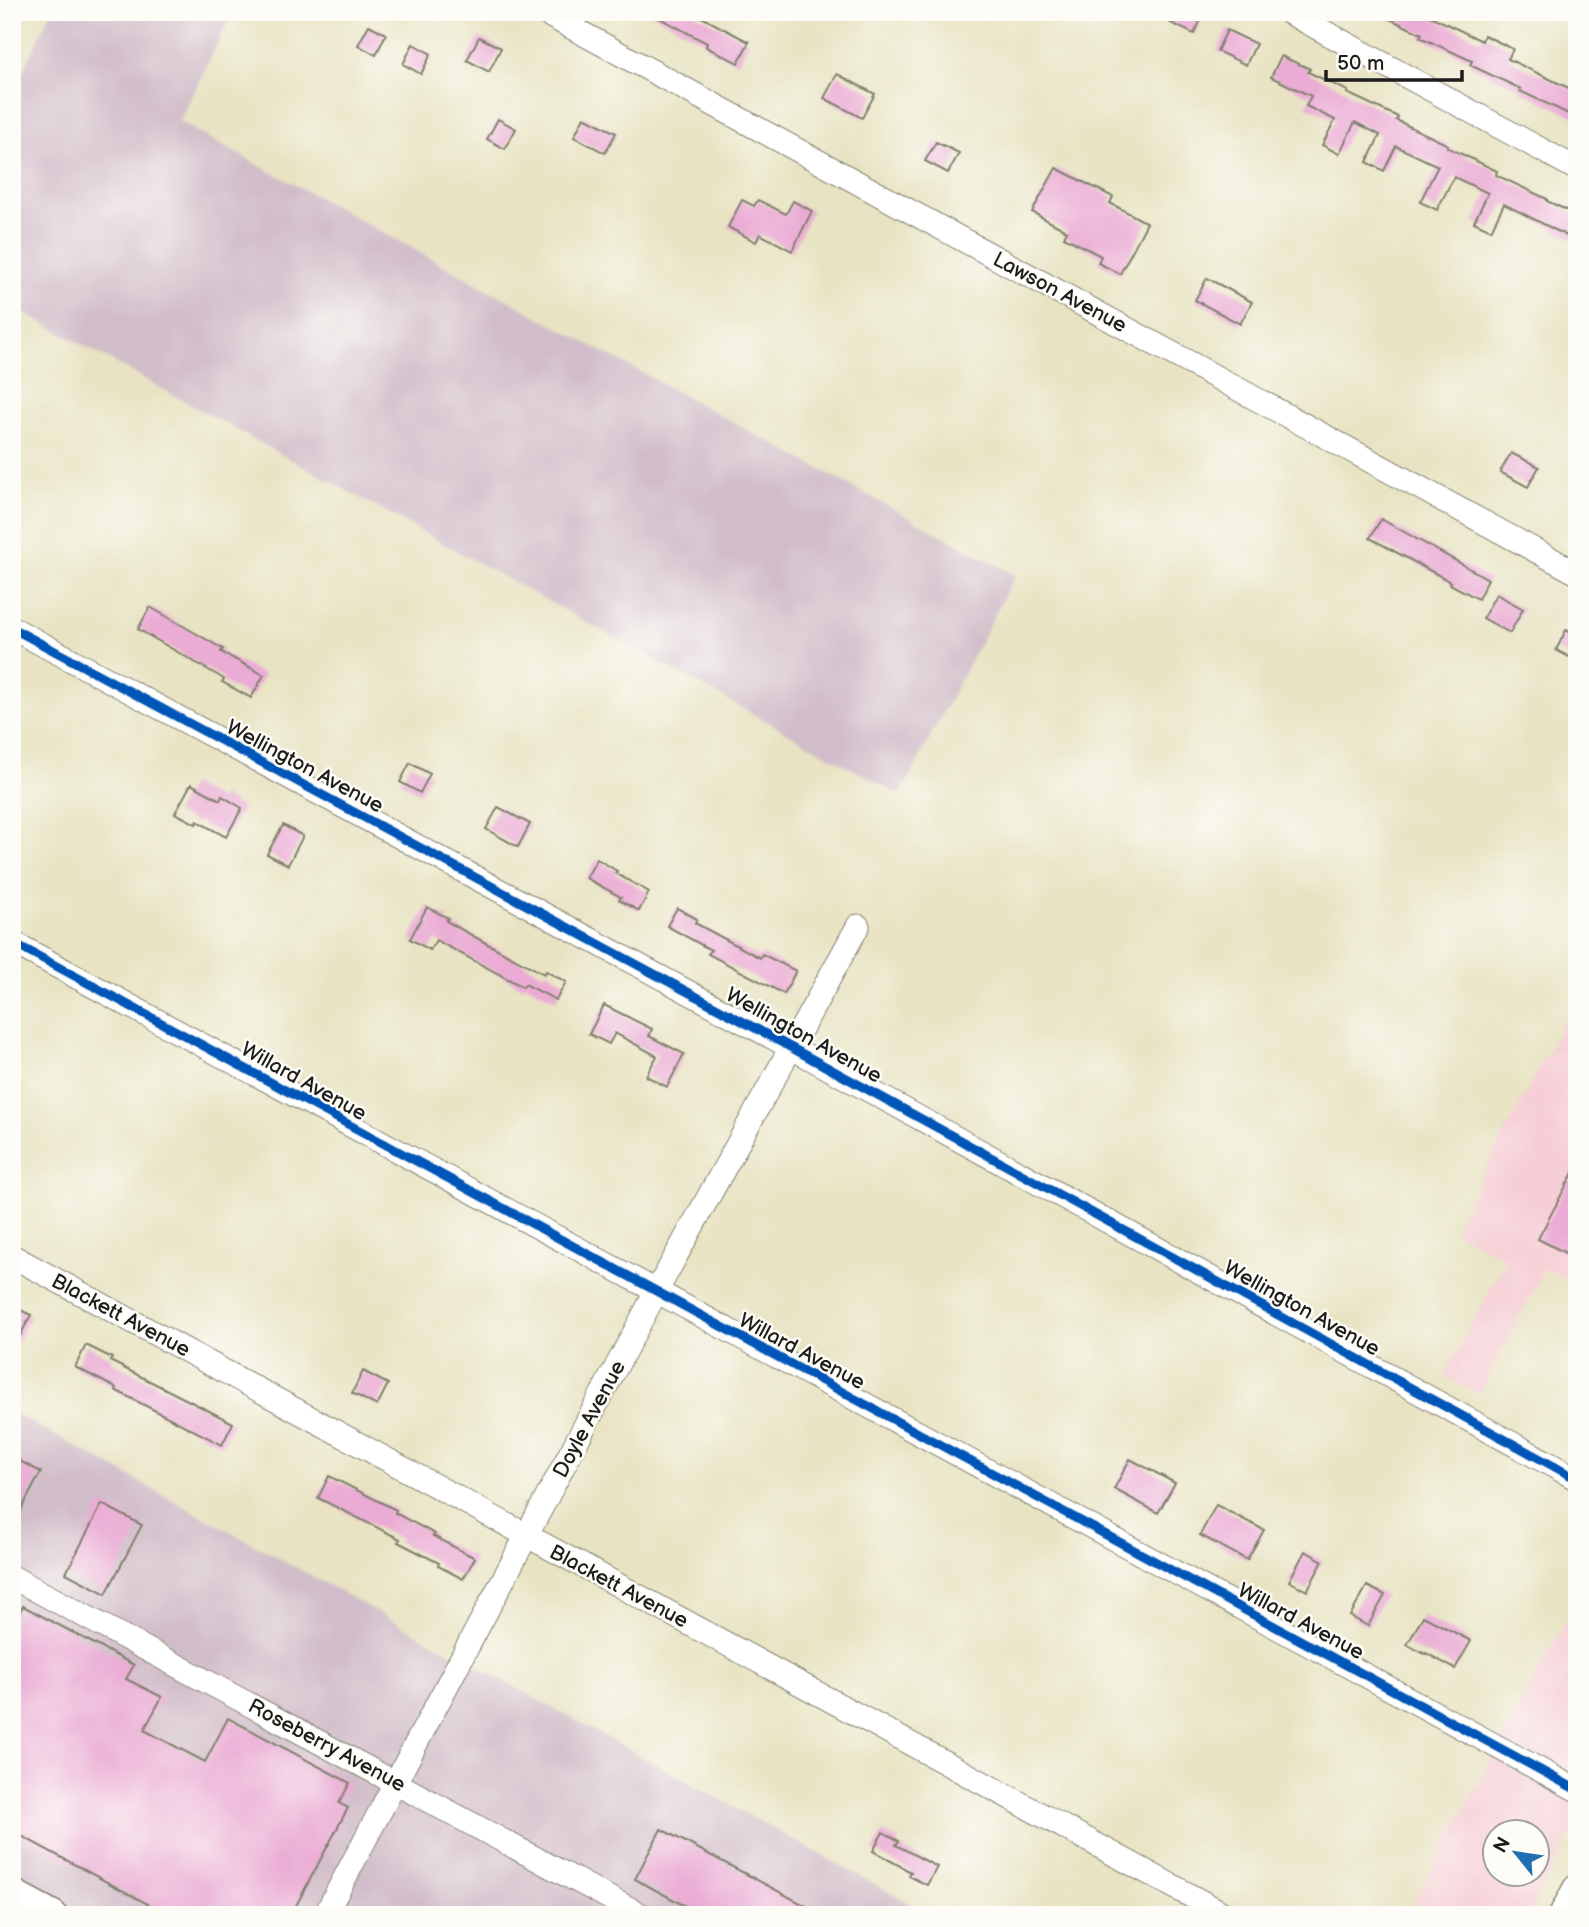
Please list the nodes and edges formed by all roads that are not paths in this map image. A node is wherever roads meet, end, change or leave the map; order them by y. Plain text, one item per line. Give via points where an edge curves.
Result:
1 (543, 12) edge
2 (1287, 12) edge
3 (1577, 169) edge
4 (1577, 573) edge
5 (12, 628) edge
6 (858, 926) dead end
7 (12, 942) edge
8 (792, 1048) junction
9 (12, 1256) edge
10 (656, 1292) junction
11 (1577, 1479) edge
12 (527, 1536) junction
13 (12, 1577) edge
14 (396, 1782) junction
15 (1577, 1790) edge
16 (1577, 1889) edge
17 (12, 1893) edge
18 (53, 1915) edge
19 (325, 1915) edge
20 (641, 1915) edge
21 (1226, 1915) edge
22 (1563, 1915) edge

1 - 4 street, Lawson Avenue
2 - 3 street
5 - 8 street, Wellington Avenue
6 - 8 street, Doyle Avenue
7 - 10 street, Willard Avenue
8 - 10 street, Doyle Avenue
8 - 11 street, Wellington Avenue
9 - 12 street, Blackett Avenue
10 - 12 street, Doyle Avenue
10 - 15 street, Willard Avenue
12 - 14 street, Doyle Avenue
12 - 21 street, Blackett Avenue
13 - 14 street, Roseberry Avenue
14 - 19 street, Doyle Avenue
14 - 20 street, Roseberry Avenue
16 - 22 main road
17 - 18 main road

